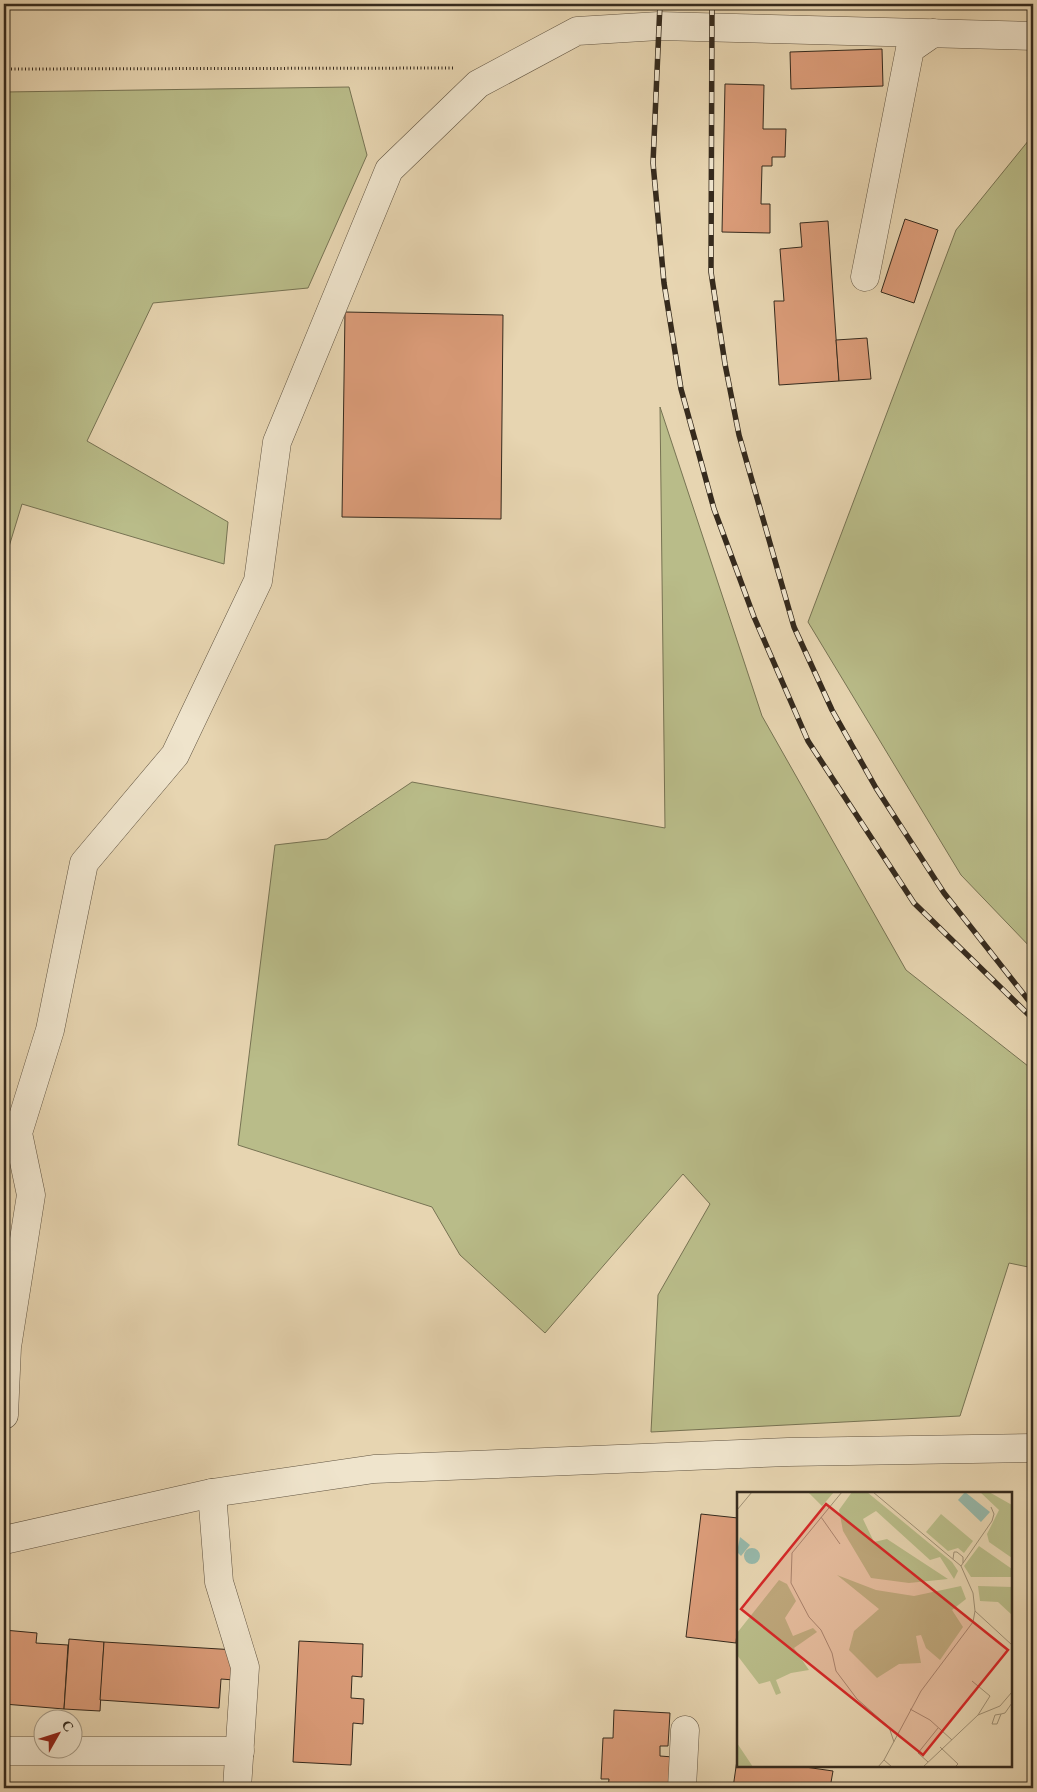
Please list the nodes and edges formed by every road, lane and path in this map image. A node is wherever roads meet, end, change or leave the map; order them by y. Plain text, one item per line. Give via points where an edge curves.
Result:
1 (933, 33) junction
2 (1033, 36) edge
3 (4, 68) edge
4 (454, 68) dead end
5 (865, 277) dead end
6 (4, 1415) edge
7 (1033, 1448) edge
8 (212, 1493) junction
9 (4, 1540) edge
10 (686, 1730) dead end
11 (4, 1751) edge
12 (240, 1751) junction
13 (237, 1788) edge
14 (682, 1788) edge

1 - 2 street
1 - 5 street via 910,49
1 - 6 street via 659,26 577,31 478,84 389,170 276,442 258,582 175,755 84,863 50,1030 18,1133 31,1195 7,1347
3 - 4 path
7 - 8 street via 788,1452 374,1469
8 - 9 street
8 - 12 street via 219,1582 245,1667
10 - 14 street
11 - 12 street
12 - 13 street

